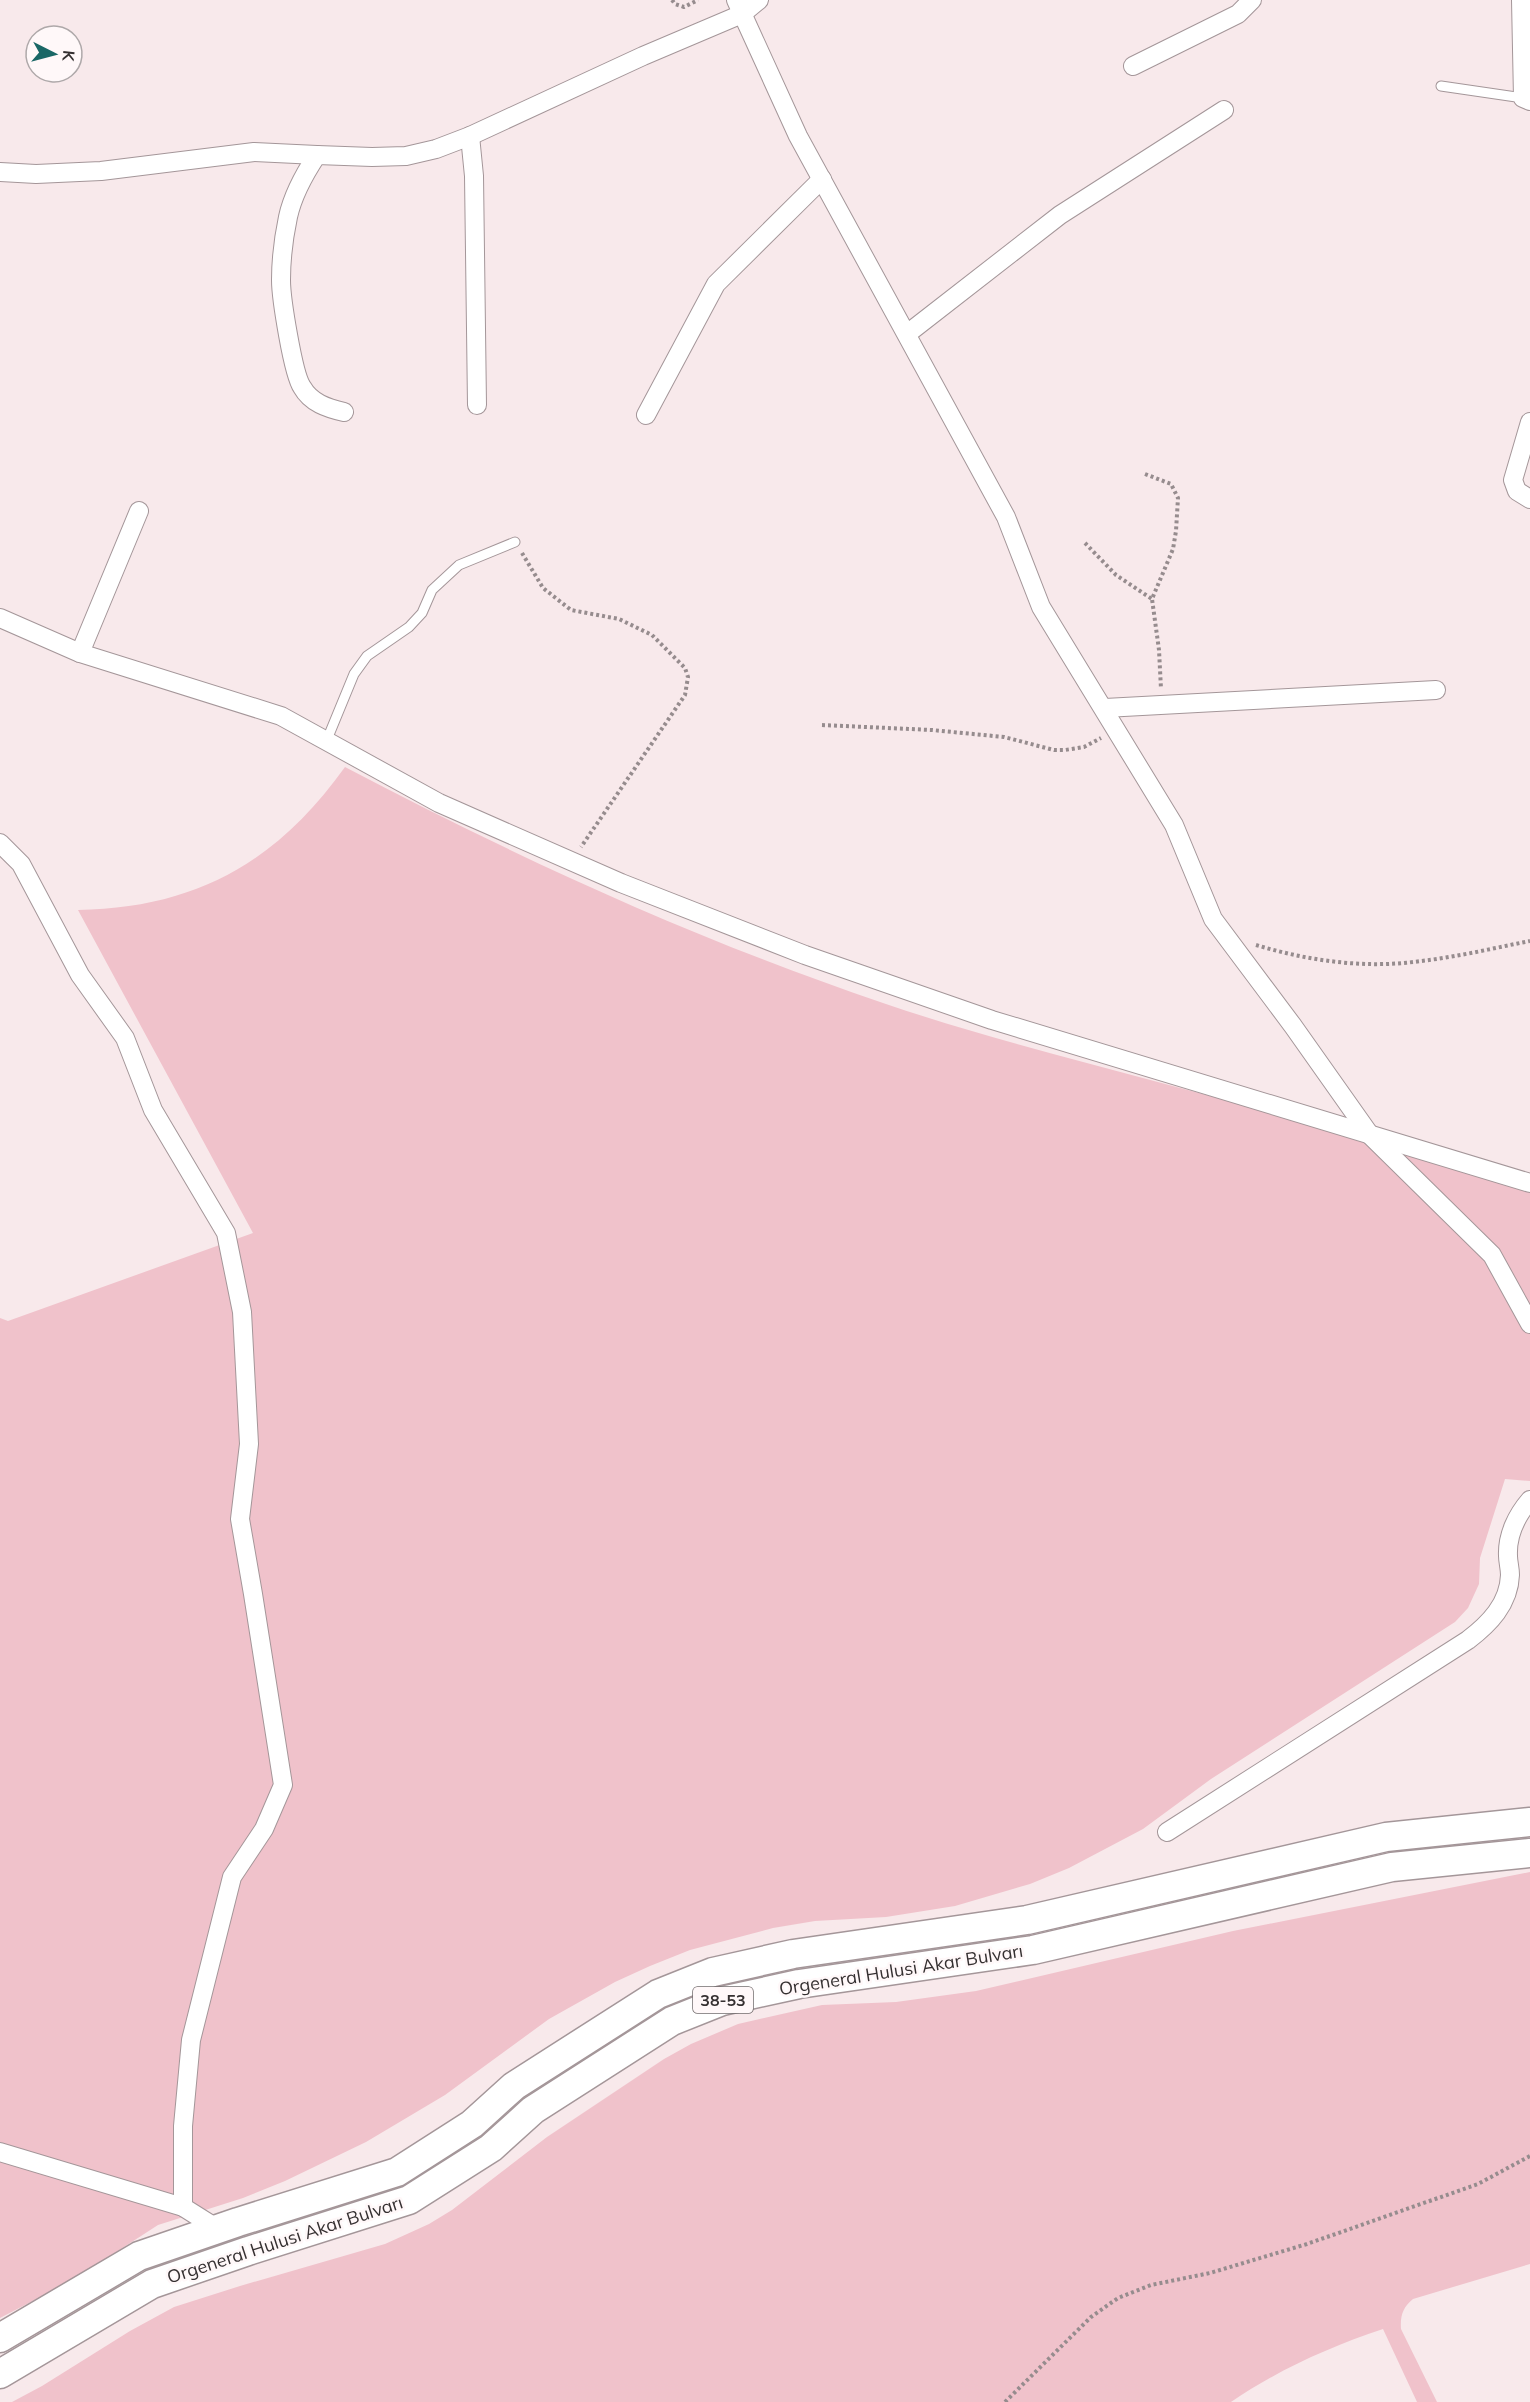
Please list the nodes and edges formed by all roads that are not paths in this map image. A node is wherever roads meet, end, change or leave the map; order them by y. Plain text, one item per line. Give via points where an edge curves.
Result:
1 (759, 0) edge
2 (1252, 0) edge
3 (1521, 0) edge
4 (739, 7) edge
5 (1133, 66) dead end
6 (1441, 86) dead end
7 (1526, 100) edge
8 (1224, 110) dead end
9 (470, 136) junction
10 (317, 155) junction
11 (0, 172) edge
12 (822, 179) junction
13 (908, 334) junction
14 (477, 405) dead end
15 (344, 412) dead end
16 (646, 415) dead end
17 (1530, 422) edge
18 (1530, 499) edge
19 (139, 511) dead end
20 (516, 542) road end
21 (0, 618) edge
22 (80, 653) junction
23 (1436, 690) dead end
24 (1105, 708) junction
25 (326, 742) junction
26 (0, 843) edge
27 (1370, 1135) junction
28 (1530, 1183) edge
29 (1530, 1324) edge
30 (1530, 1500) edge
31 (1530, 1822) edge
32 (1167, 1832) dead end
33 (1530, 1853) edge
34 (0, 2152) edge
35 (183, 2207) junction
36 (218, 2229) junction
37 (0, 2338) edge
38 (0, 2374) edge

1 - 4 street
2 - 5 street via 1239,14
3 - 7 street
4 - 9 street
4 - 12 street
6 - 7 lane
8 - 13 street via 1060,214
9 - 10 street via 406,156
9 - 14 street
10 - 11 street via 254,152 101,171
10 - 15 street via 297,190 288,216 281,282 295,374 302,389 328,408
12 - 13 street
12 - 16 street via 716,284
13 - 24 street via 1006,517 1041,607
17 - 18 street via 1513,480 1517,491
19 - 22 street
20 - 25 lane via 459,565 432,590 422,613 410,627 367,656 354,674
21 - 22 street
22 - 25 street via 280,716
23 - 24 street
24 - 27 street via 1174,825 1214,919
25 - 27 street via 439,803 632,888 806,955 992,1020
26 - 35 street via 21,864 80,975 125,1038 153,1110 226,1233 242,1312 249,1444 240,1519 283,1785 264,1829 232,1877 191,2040 183,2126
27 - 28 street
27 - 29 street via 1492,1255
30 - 32 street via 1511,1532 1510,1576 1503,1601 1489,1624
31 - 36 main road, Orgeneral Hulusi Akar Bulvarı / 38-53 via 1386,1837 1028,1920 793,1954 713,1971 658,1994 514,2086 472,2124 397,2172
33 - 38 main road, Orgeneral Hulusi Akar Bulvarı / 38-53 via 1392,1867 1033,1950 798,1984 722,2001 672,2021 532,2110 491,2148 409,2200 152,2284
34 - 35 street
35 - 36 street
36 - 37 main road, Orgeneral Hulusi Akar Bulvarı / 38-53 via 139,2256

